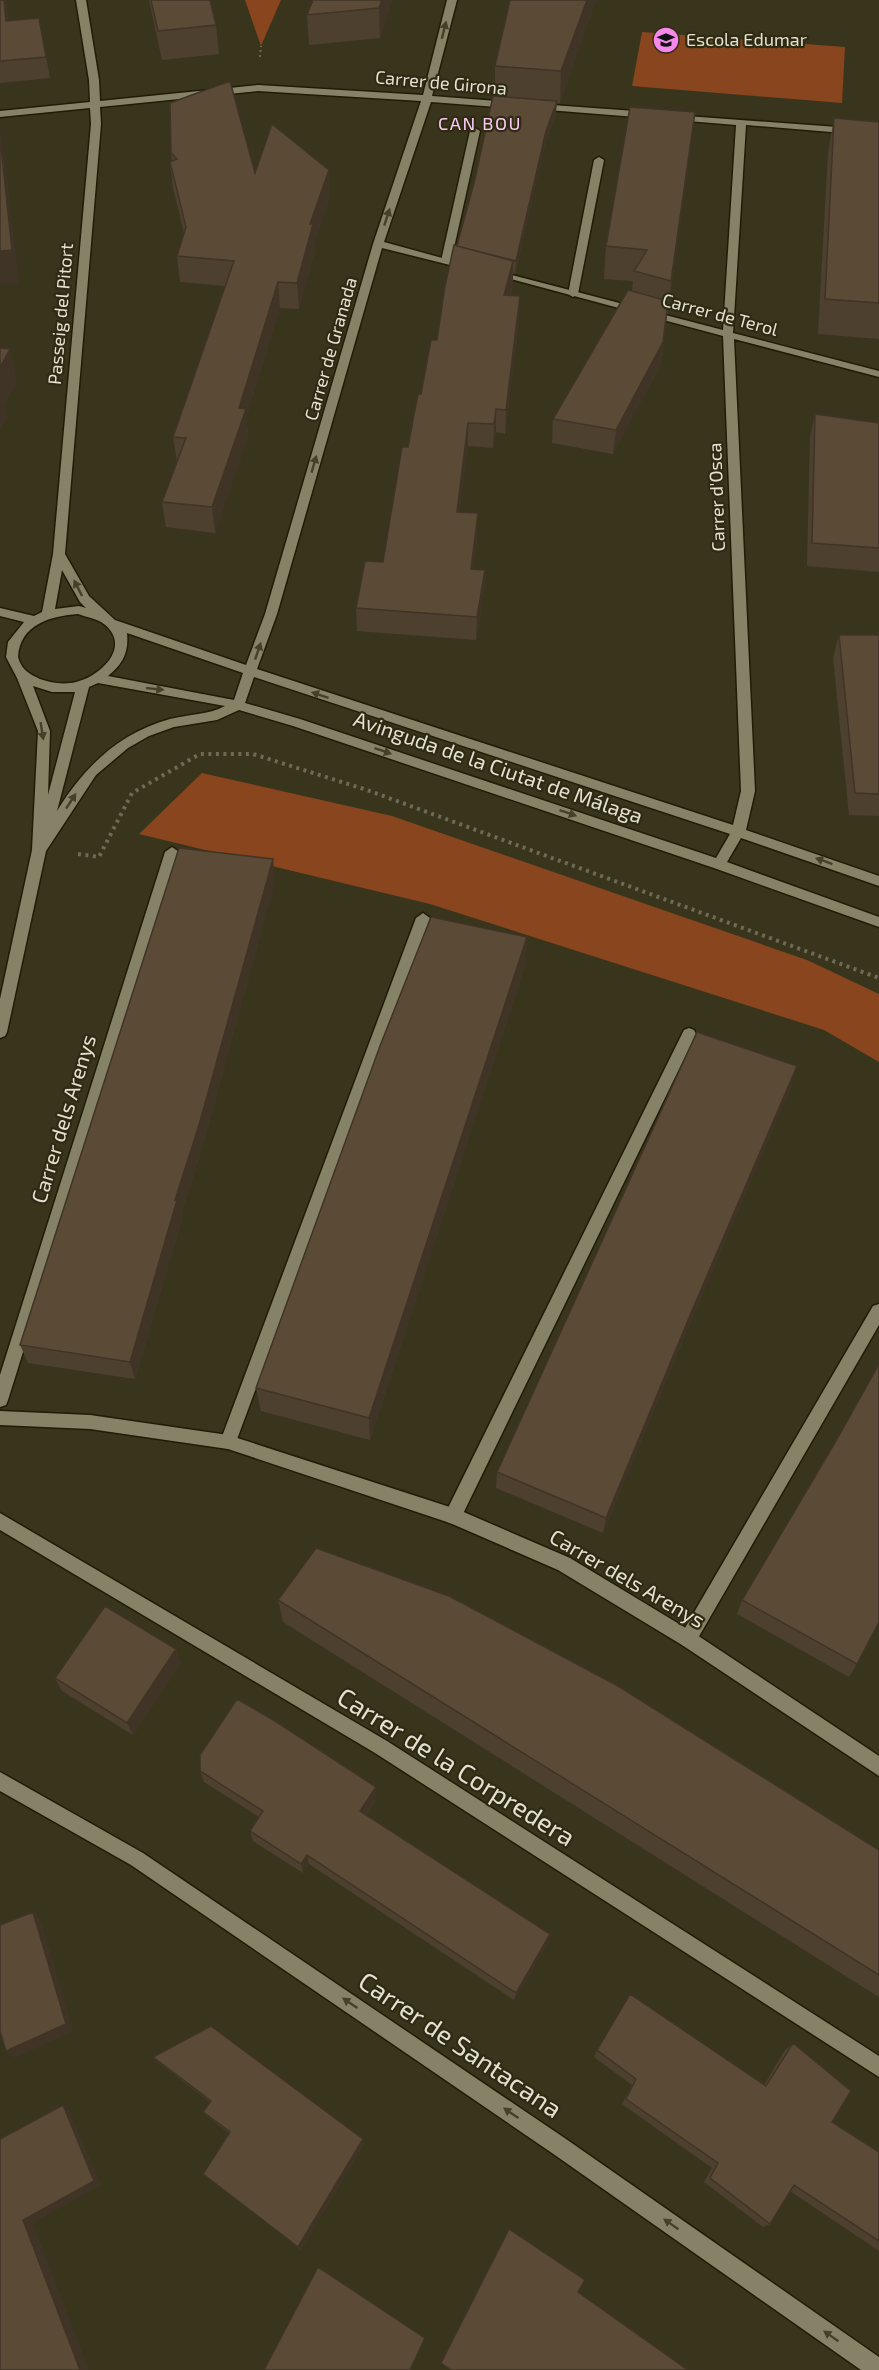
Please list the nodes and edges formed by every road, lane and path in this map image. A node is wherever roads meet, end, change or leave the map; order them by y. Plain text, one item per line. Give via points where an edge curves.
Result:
1 (81, 0) edge
2 (452, 0) edge
3 (427, 98) junction
4 (94, 104) junction
5 (0, 114) edge
6 (741, 122) junction
7 (476, 131) dead end
8 (879, 133) edge
9 (599, 160) dead end
10 (378, 244) junction
11 (446, 261) junction
12 (573, 294) junction
13 (728, 333) junction
14 (879, 374) edge
15 (59, 554) junction
16 (0, 612) edge
17 (48, 615) junction
18 (34, 620) junction
19 (109, 620) junction
20 (0, 662) edge
21 (20, 672) junction
22 (251, 673) junction
23 (98, 679) junction
24 (83, 685) junction
25 (238, 705) junction
26 (739, 830) junction
27 (39, 850) junction
28 (172, 852) dead end
29 (74, 853) dead end
30 (720, 864) junction
31 (879, 880) edge
32 (423, 918) dead end
33 (879, 922) edge
34 (879, 978) edge
35 (0, 1032) edge
36 (688, 1034) dead end
37 (879, 1311) edge
38 (0, 1400) edge
39 (0, 1418) edge
40 (228, 1442) junction
41 (453, 1516) junction
42 (0, 1521) edge
43 (688, 1640) junction
44 (879, 1767) edge
45 (0, 1782) edge
46 (879, 2067) edge
47 (879, 2370) edge

1 - 4 street, Passeig del Pitort
3 -> 2 street, Carrer de Granada
3 - 4 street, Carrer de Girona via 258,88
3 - 6 street, Carrer de Girona
10 -> 3 street, Carrer de Granada
4 - 5 street, Carrer de Girona
4 - 15 street, Passeig del Pitort via 95,136
6 - 8 street, Carrer de Girona
6 - 13 street, Carrer d'Osca
7 - 11 street
9 - 12 street
10 - 11 street, Carrer de Terol
22 -> 10 street, Carrer de Granada
11 - 12 street, Carrer de Terol
12 - 13 street, Carrer de Terol
13 - 14 street, Carrer de Terol
13 - 26 street, Carrer d'Osca via 748,791
15 - 17 street, Passeig del Pitort
19 -> 15 street via 84,599
16 - 18 street
17 - 18 street
17 - 19 street via 79,610
18 - 21 street via 13,643 11,656
19 - 22 street, Avinguda de la Ciutat de Málaga
19 - 23 street via 121,634 123,647 115,665
20 - 21 street
21 - 24 street via 35,683 50,687
21 -> 27 street via 44,731
22 - 25 street, Carrer de Granada
26 -> 22 street, Avinguda de la Ciutat de Málaga
23 - 24 street
23 -> 25 street, Avinguda de la Ciutat de Málaga
24 - 27 street
27 -> 25 street via 101,760 123,744 175,722 217,715
25 -> 30 street, Avinguda de la Ciutat de Málaga
26 - 30 street, Carrer d'Osca
31 -> 26 street, Avinguda de la Ciutat de Málaga
27 - 35 street
28 - 38 street, Carrer dels Arenys
29 - 34 path via 99,857 132,793 200,754 253,754 367,790
30 - 33 street, Avinguda de la Ciutat de Málaga
32 - 40 street
36 - 41 street
37 - 43 street
39 - 40 street, Carrer dels Arenys via 90,1422
40 - 41 street, Carrer dels Arenys
41 - 43 street, Carrer dels Arenys via 564,1564
42 - 46 street, Carrer de la Corpredera via 381,1747
43 - 44 street, Carrer dels Arenys
47 -> 45 street, Carrer de Santacana via 560,2146 137,1859

